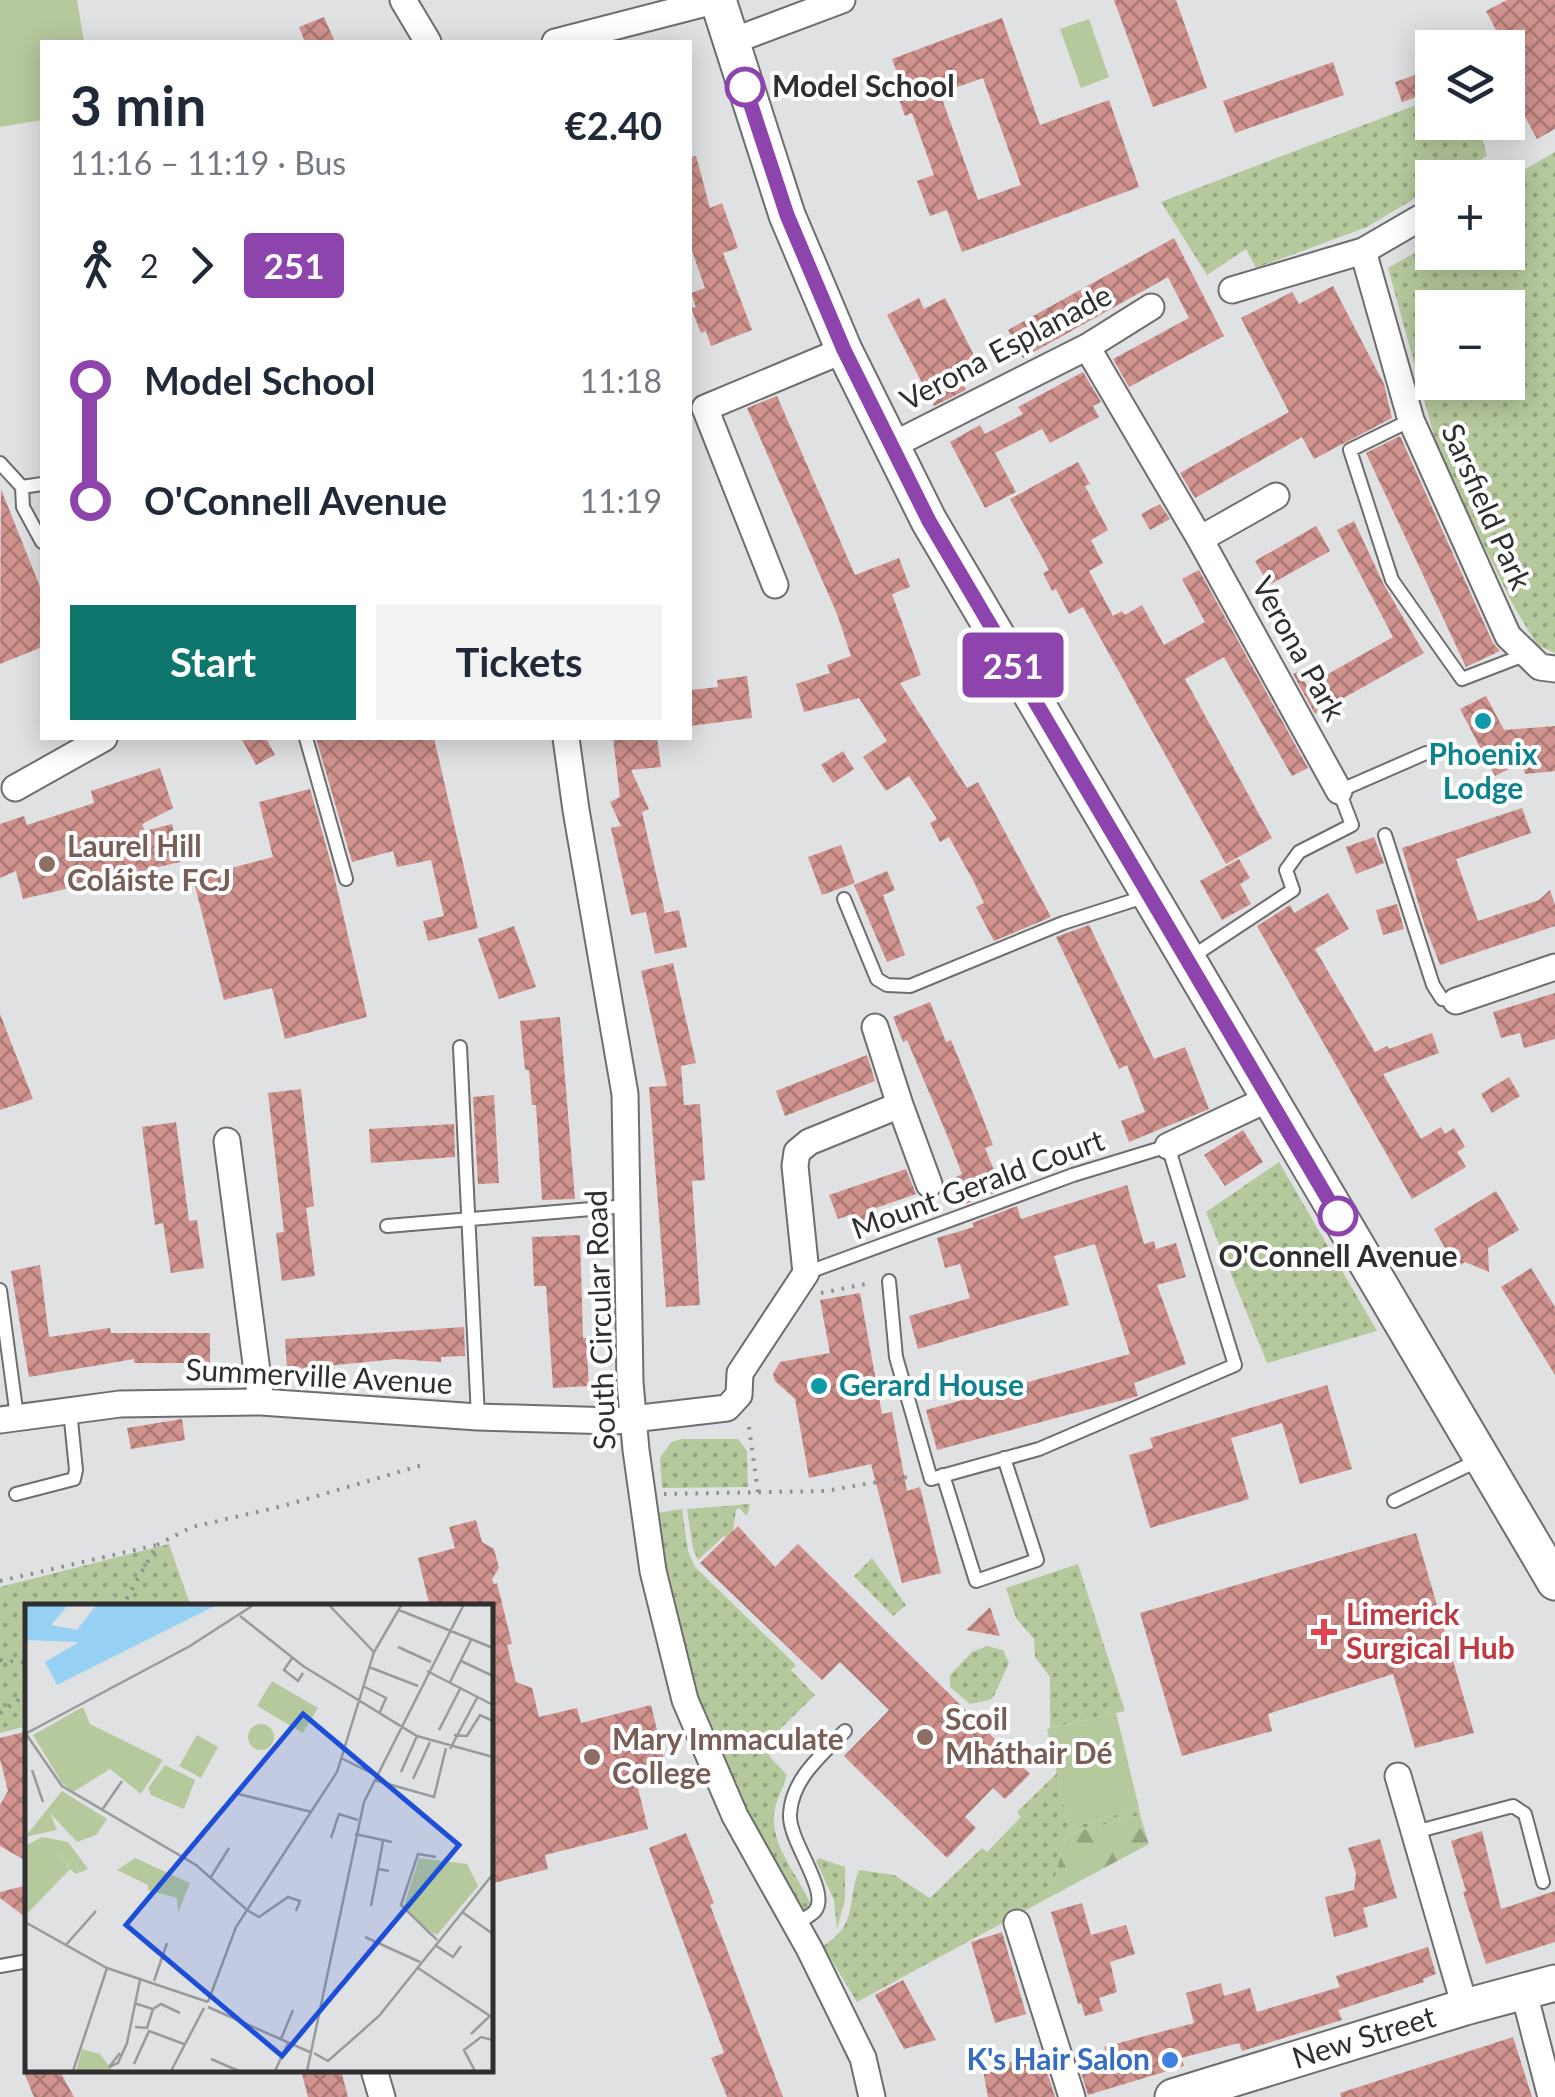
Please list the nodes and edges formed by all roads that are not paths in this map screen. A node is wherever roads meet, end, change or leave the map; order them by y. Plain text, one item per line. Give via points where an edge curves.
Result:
1 (403, 0) edge
2 (718, 0) edge
3 (842, 0) edge
4 (427, 40) edge
5 (563, 40) edge
6 (730, 42) junction
7 (1415, 221) edge
8 (1363, 251) junction
9 (1232, 290) dead end
10 (1151, 307) dead end
11 (1087, 347) junction
12 (844, 350) junction
13 (1410, 420) junction
14 (890, 446) junction
15 (0, 464) edge
16 (40, 484) edge
17 (22, 486) junction
18 (1276, 496) dead end
19 (40, 538) edge
20 (1200, 539) junction
21 (775, 584) dead end
22 (1528, 654) junction
23 (1555, 669) edge
24 (100, 740) edge
25 (307, 740) edge
26 (566, 740) edge
27 (1426, 753) dead end
28 (1339, 791) junction
29 (8, 792) edge
30 (1385, 835) dead end
31 (346, 880) dead end
32 (1150, 896) junction
33 (844, 899) dead end
34 (1186, 960) junction
35 (1555, 967) edge
36 (1456, 1001) joint
37 (875, 1027) dead end
38 (460, 1047) dead end
39 (1268, 1099) junction
40 (900, 1105) junction
41 (228, 1141) dead end
42 (1168, 1146) junction
43 (929, 1184) dead end
44 (630, 1206) junction
45 (468, 1219) junction
46 (388, 1226) dead end
47 (806, 1273) junction
48 (889, 1281) road end
49 (0, 1290) edge
50 (261, 1402) junction
51 (70, 1410) junction
52 (478, 1417) junction
53 (9, 1418) edge
54 (635, 1420) junction
55 (1004, 1458) junction
56 (1481, 1459) junction
57 (936, 1474) junction
58 (16, 1494) dead end
59 (1394, 1501) dead end
60 (1555, 1582) edge
61 (845, 1731) dead end
62 (1398, 1776) dead end
63 (1415, 1832) junction
64 (1543, 1882) dead end
65 (796, 1924) junction
66 (1018, 1924) dead end
67 (25, 1962) edge
68 (0, 1966) edge
69 (1540, 1988) edge
70 (1465, 2007) junction
71 (375, 2072) edge
72 (382, 2097) edge
73 (872, 2097) edge
74 (1072, 2097) edge
75 (1173, 2097) edge
76 (1551, 2097) edge

1 - 4 street
2 - 5 street
2 - 6 main road
3 - 6 street
6 - 12 main road via 787,215
7 - 8 street
8 - 9 street
8 - 13 street, Sarsfield Park
10 - 11 street, Verona Esplanade
11 - 14 street, Verona Esplanade
11 - 20 street, Verona Park
12 - 14 main road
12 - 21 street via 705,408
13 - 22 street, Sarsfield Park via 1508,636
13 - 22 lane via 1350,450 1392,580 1462,680
14 - 32 main road
15 - 17 lane
16 - 17 lane
17 - 19 lane via 23,507
18 - 20 street
20 - 28 street, Verona Park
22 - 23 street, Sarsfield Park via 1540,667
24 - 29 street
25 - 31 lane
26 - 44 street, South Circular Road via 626,1094
27 - 28 lane
28 - 34 lane, Verona Park via 1352,824 1299,852 1286,870 1293,890
30 - 36 lane via 1433,985 1442,998
32 - 33 lane via 1063,923 910,986 877,979
32 - 34 main road
34 - 39 main road
35 - 36 street
37 - 40 street
38 - 45 lane
39 - 42 street
39 - 56 main road
40 - 43 street
40 - 47 street via 797,1152
41 - 50 street
42 - 47 lane, Mount Gerald Court
42 - 55 lane via 1236,1365
44 - 45 lane
44 - 54 street, South Circular Road
45 - 46 lane
45 - 52 lane
47 - 54 street, Summerville Avenue via 740,1373 739,1396 727,1408
48 - 57 lane via 896,1357
49 - 53 lane
50 - 51 street, Summerville Avenue
50 - 52 street, Summerville Avenue
51 - 53 street, Summerville Avenue
51 - 58 lane via 74,1479
52 - 54 street, Summerville Avenue
54 - 65 street, South Circular Road via 648,1540 686,1700 735,1816
55 - 57 lane
55 - 57 lane via 1037,1560 976,1580
56 - 59 lane
56 - 60 main road
61 - 65 lane via 802,1775 790,1813 820,1902
62 - 63 street
63 - 64 lane via 1513,1806 1525,1814
63 - 70 street
65 - 73 street, South Circular Road via 864,2058
66 - 74 street
67 - 68 lane
69 - 70 main road, New Street
69 - 76 street
70 - 75 main road, New Street
71 - 72 street

